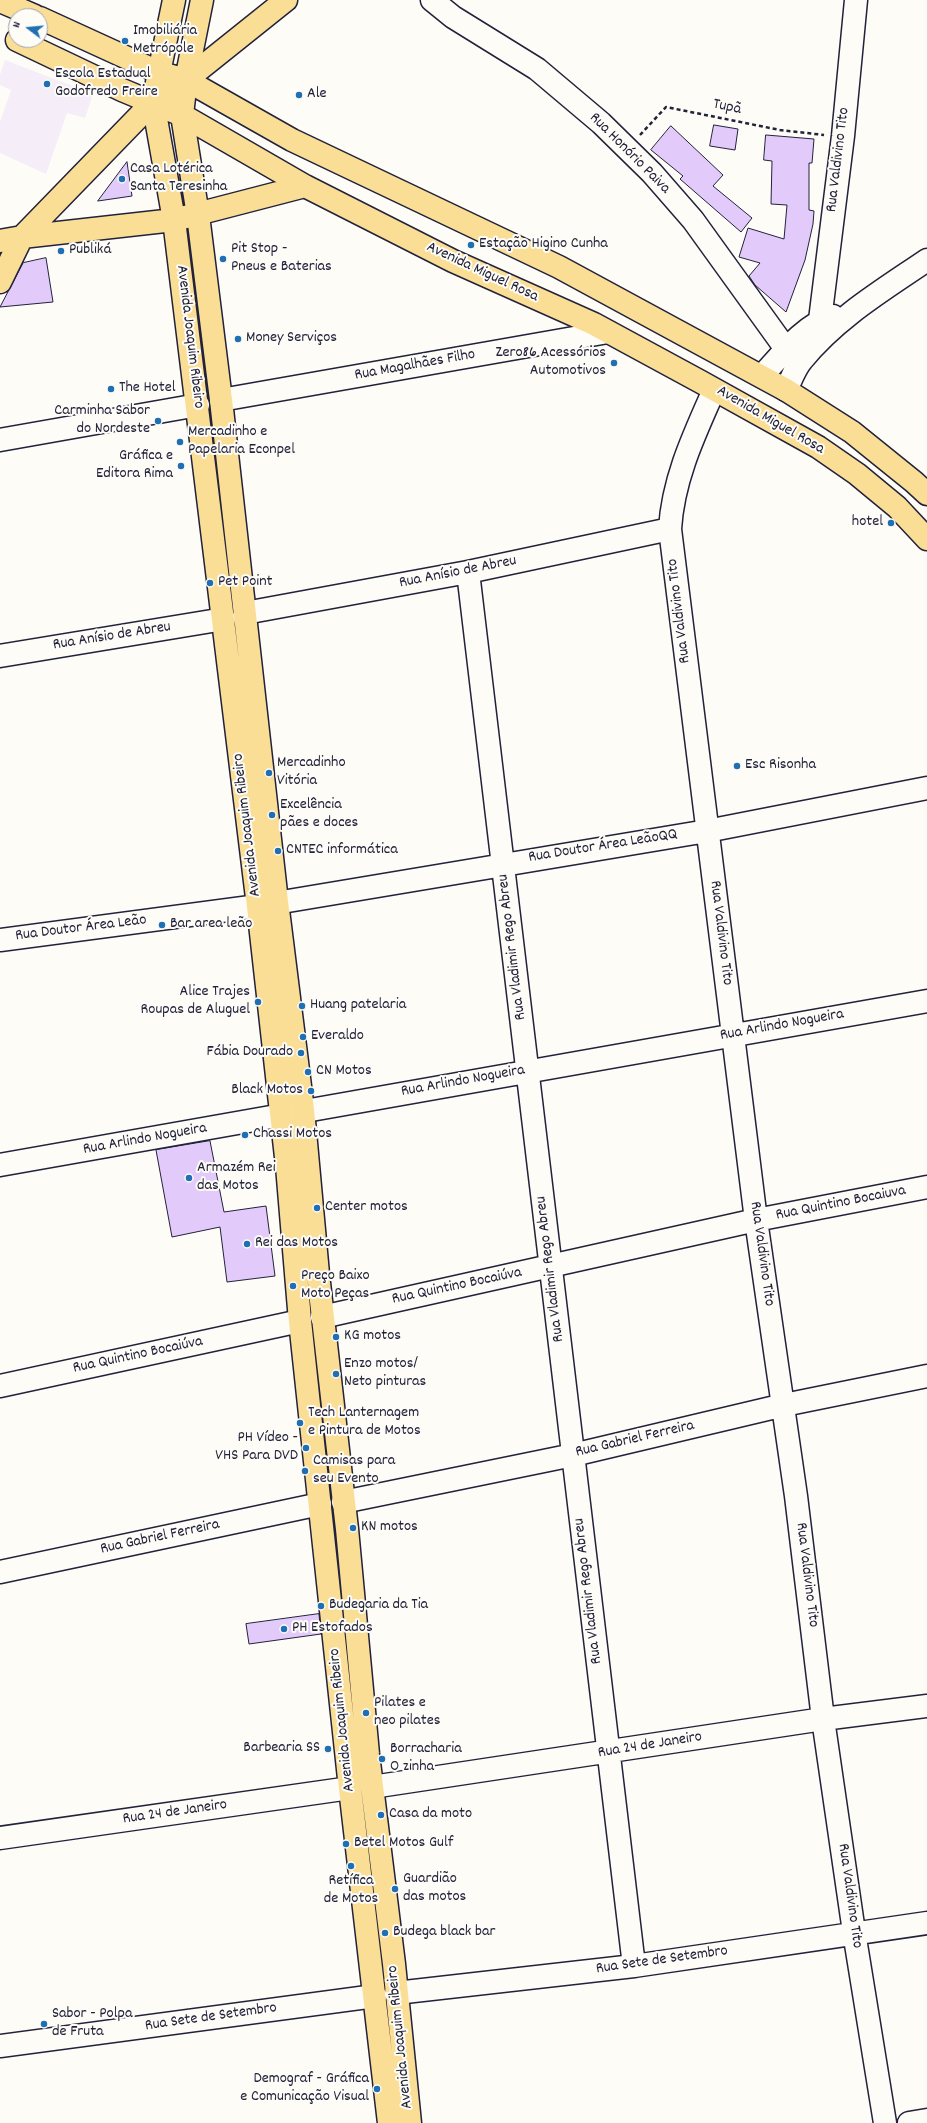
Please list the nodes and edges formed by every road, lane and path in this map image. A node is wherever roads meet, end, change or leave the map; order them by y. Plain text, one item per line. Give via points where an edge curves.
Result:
1 (174, 0) edge
2 (202, 0) edge
3 (286, 0) edge
4 (432, 0) edge
5 (856, 0) edge
6 (48, 22) edge
7 (33, 48) edge
8 (158, 72) junction
9 (186, 80) junction
10 (153, 102) junction
11 (182, 115) junction
12 (843, 136) junction
13 (626, 150) junction
14 (304, 186) junction
15 (198, 214) junction
16 (174, 220) junction
17 (22, 237) junction
18 (0, 241) edge
19 (927, 260) edge
20 (0, 282) edge
21 (855, 309) junction
22 (820, 320) junction
23 (608, 332) junction
24 (794, 355) junction
25 (762, 376) junction
26 (714, 390) junction
27 (786, 390) junction
28 (221, 400) junction
29 (198, 405) junction
30 (0, 440) edge
31 (927, 494) edge
32 (670, 529) junction
33 (927, 539) edge
34 (468, 572) junction
35 (234, 616) junction
36 (0, 656) edge
37 (927, 788) edge
38 (707, 830) junction
39 (502, 863) junction
40 (268, 904) junction
41 (0, 940) edge
42 (927, 1001) edge
43 (733, 1035) junction
44 (527, 1071) junction
45 (303, 1110) junction
46 (281, 1116) junction
47 (0, 1165) edge
48 (927, 1187) edge
49 (756, 1220) junction
50 (550, 1266) junction
51 (322, 1317) junction
52 (300, 1321) junction
53 (927, 1376) edge
54 (0, 1386) edge
55 (784, 1405) junction
56 (573, 1455) junction
57 (343, 1502) junction
58 (320, 1504) junction
59 (0, 1572) edge
60 (927, 1706) edge
61 (823, 1719) junction
62 (608, 1752) junction
63 (372, 1787) junction
64 (350, 1788) junction
65 (0, 1838) edge
66 (927, 1923) edge
67 (854, 1932) junction
68 (634, 1966) junction
69 (396, 1993) junction
70 (375, 1996) junction
71 (0, 2046) edge
72 (927, 2120) edge
73 (388, 2123) edge
74 (410, 2123) edge
75 (885, 2123) edge
76 (909, 2123) edge

1 - 8 main road, Avenida Joaquim Ribeiro
2 - 9 main road, Avenida Joaquim Ribeiro
3 - 9 main road
4 - 13 street, Rua Honório Paiva via 453,17 538,69 601,123
5 - 12 street, Rua Valdivino Tito
6 - 8 main road, Avenida Miguel Rosa
7 - 10 main road, Avenida Miguel Rosa
8 - 9 main road, Avenida Miguel Rosa
8 - 10 main road, Avenida Joaquim Ribeiro
9 - 10 main road
9 - 11 main road, Avenida Joaquim Ribeiro
9 - 25 main road, Avenida Miguel Rosa via 292,140 558,267
10 - 11 main road, Avenida Miguel Rosa
10 - 16 main road, Avenida Joaquim Ribeiro
10 - 17 main road
11 - 14 main road, Avenida Miguel Rosa
11 - 15 main road, Avenida Joaquim Ribeiro
12 - 13 path, Tupã via 780,130 666,107
12 - 22 street, Rua Valdivino Tito
13 - 24 street, Rua Honório Paiva via 652,173 693,220
14 - 15 main road
14 - 23 main road, Avenida Miguel Rosa via 453,261
15 - 16 main road
15 - 28 main road, Avenida Joaquim Ribeiro
16 - 17 main road
16 - 29 main road, Avenida Joaquim Ribeiro
17 - 18 main road
17 - 20 main road
19 - 21 street
21 - 22 street
21 - 24 street
22 - 24 street
23 - 26 main road, Avenida Miguel Rosa
23 - 28 street, Rua Magalhães Filho
24 - 25 street
24 - 27 street
25 - 27 main road, Avenida Miguel Rosa
26 - 32 street, Rua Valdivino Tito via 693,436 675,489
26 - 33 main road, Avenida Miguel Rosa via 818,447 844,465 897,507
27 - 31 main road, Avenida Miguel Rosa via 852,432
28 - 35 main road, Avenida Joaquim Ribeiro
29 - 30 street
29 - 35 main road, Avenida Joaquim Ribeiro
32 - 34 street, Rua Anísio de Abreu
32 - 38 street, Rua Valdivino Tito
34 - 35 street, Rua Anísio de Abreu
34 - 39 street, Rua Vladimir Rego Abreu
35 - 36 street, Rua Anísio de Abreu
35 - 40 main road, Avenida Joaquim Ribeiro
37 - 38 street, Rua Doutor Área LeãoQQ
38 - 39 street, Rua Doutor Área LeãoQQ
38 - 43 street, Rua Valdivino Tito
39 - 40 street, Rua Doutor Área LeãoQQ
39 - 44 street, Rua Vladimir Rego Abreu
40 - 41 street, Rua Doutor Área Leão
40 - 45 main road, Avenida Joaquim Ribeiro
40 - 46 main road, Avenida Joaquim Ribeiro
42 - 43 street, Rua Arlindo Nogueira
43 - 44 street, Rua Arlindo Nogueira
43 - 49 street, Rua Valdivino Tito
44 - 45 street, Rua Arlindo Nogueira
44 - 50 street, Rua Vladimir Rego Abreu
45 - 46 street, Rua Arlindo Nogueira
45 - 51 main road, Avenida Joaquim Ribeiro
46 - 47 street, Rua Arlindo Nogueira
46 - 52 main road, Avenida Joaquim Ribeiro
48 - 49 street, Rua Quintino Bocaiuva
49 - 50 street, Rua Quintino Bocaiúva
49 - 55 street, Rua Valdivino Tito
50 - 51 street, Rua Quintino Bocaiúva
50 - 56 street, Rua Vladimir Rego Abreu
51 - 57 main road, Avenida Joaquim Ribeiro
52 - 54 street, Rua Quintino Bocaiúva
52 - 58 main road, Avenida Joaquim Ribeiro
53 - 55 street, Rua Gabriel Ferreira
55 - 56 street, Rua Gabriel Ferreira
55 - 61 street, Rua Valdivino Tito
56 - 57 street, Rua Gabriel Ferreira
56 - 62 street, Rua Vladimir Rego Abreu
57 - 63 main road, Avenida Joaquim Ribeiro
58 - 59 street, Rua Gabriel Ferreira
58 - 64 main road, Avenida Joaquim Ribeiro
60 - 61 street, Rua 24 de Janeiro
61 - 62 street, Rua 24 de Janeiro
61 - 67 street, Rua Valdivino Tito
62 - 63 street, Rua 24 de Janeiro
62 - 68 street, Rua Vladimir Rego Abreu
63 - 69 main road, Avenida Joaquim Ribeiro
64 - 65 street, Rua 24 de Janeiro
64 - 70 main road, Avenida Joaquim Ribeiro
66 - 67 street, Rua Sete de Setembro
67 - 68 street, Rua Sete de Setembro
67 - 75 street, Rua Valdivino Tito
68 - 69 street, Rua Sete de Setembro
69 - 74 main road, Avenida Joaquim Ribeiro
70 - 71 street, Rua Sete de Setembro
70 - 73 main road, Avenida Joaquim Ribeiro
72 - 76 street

